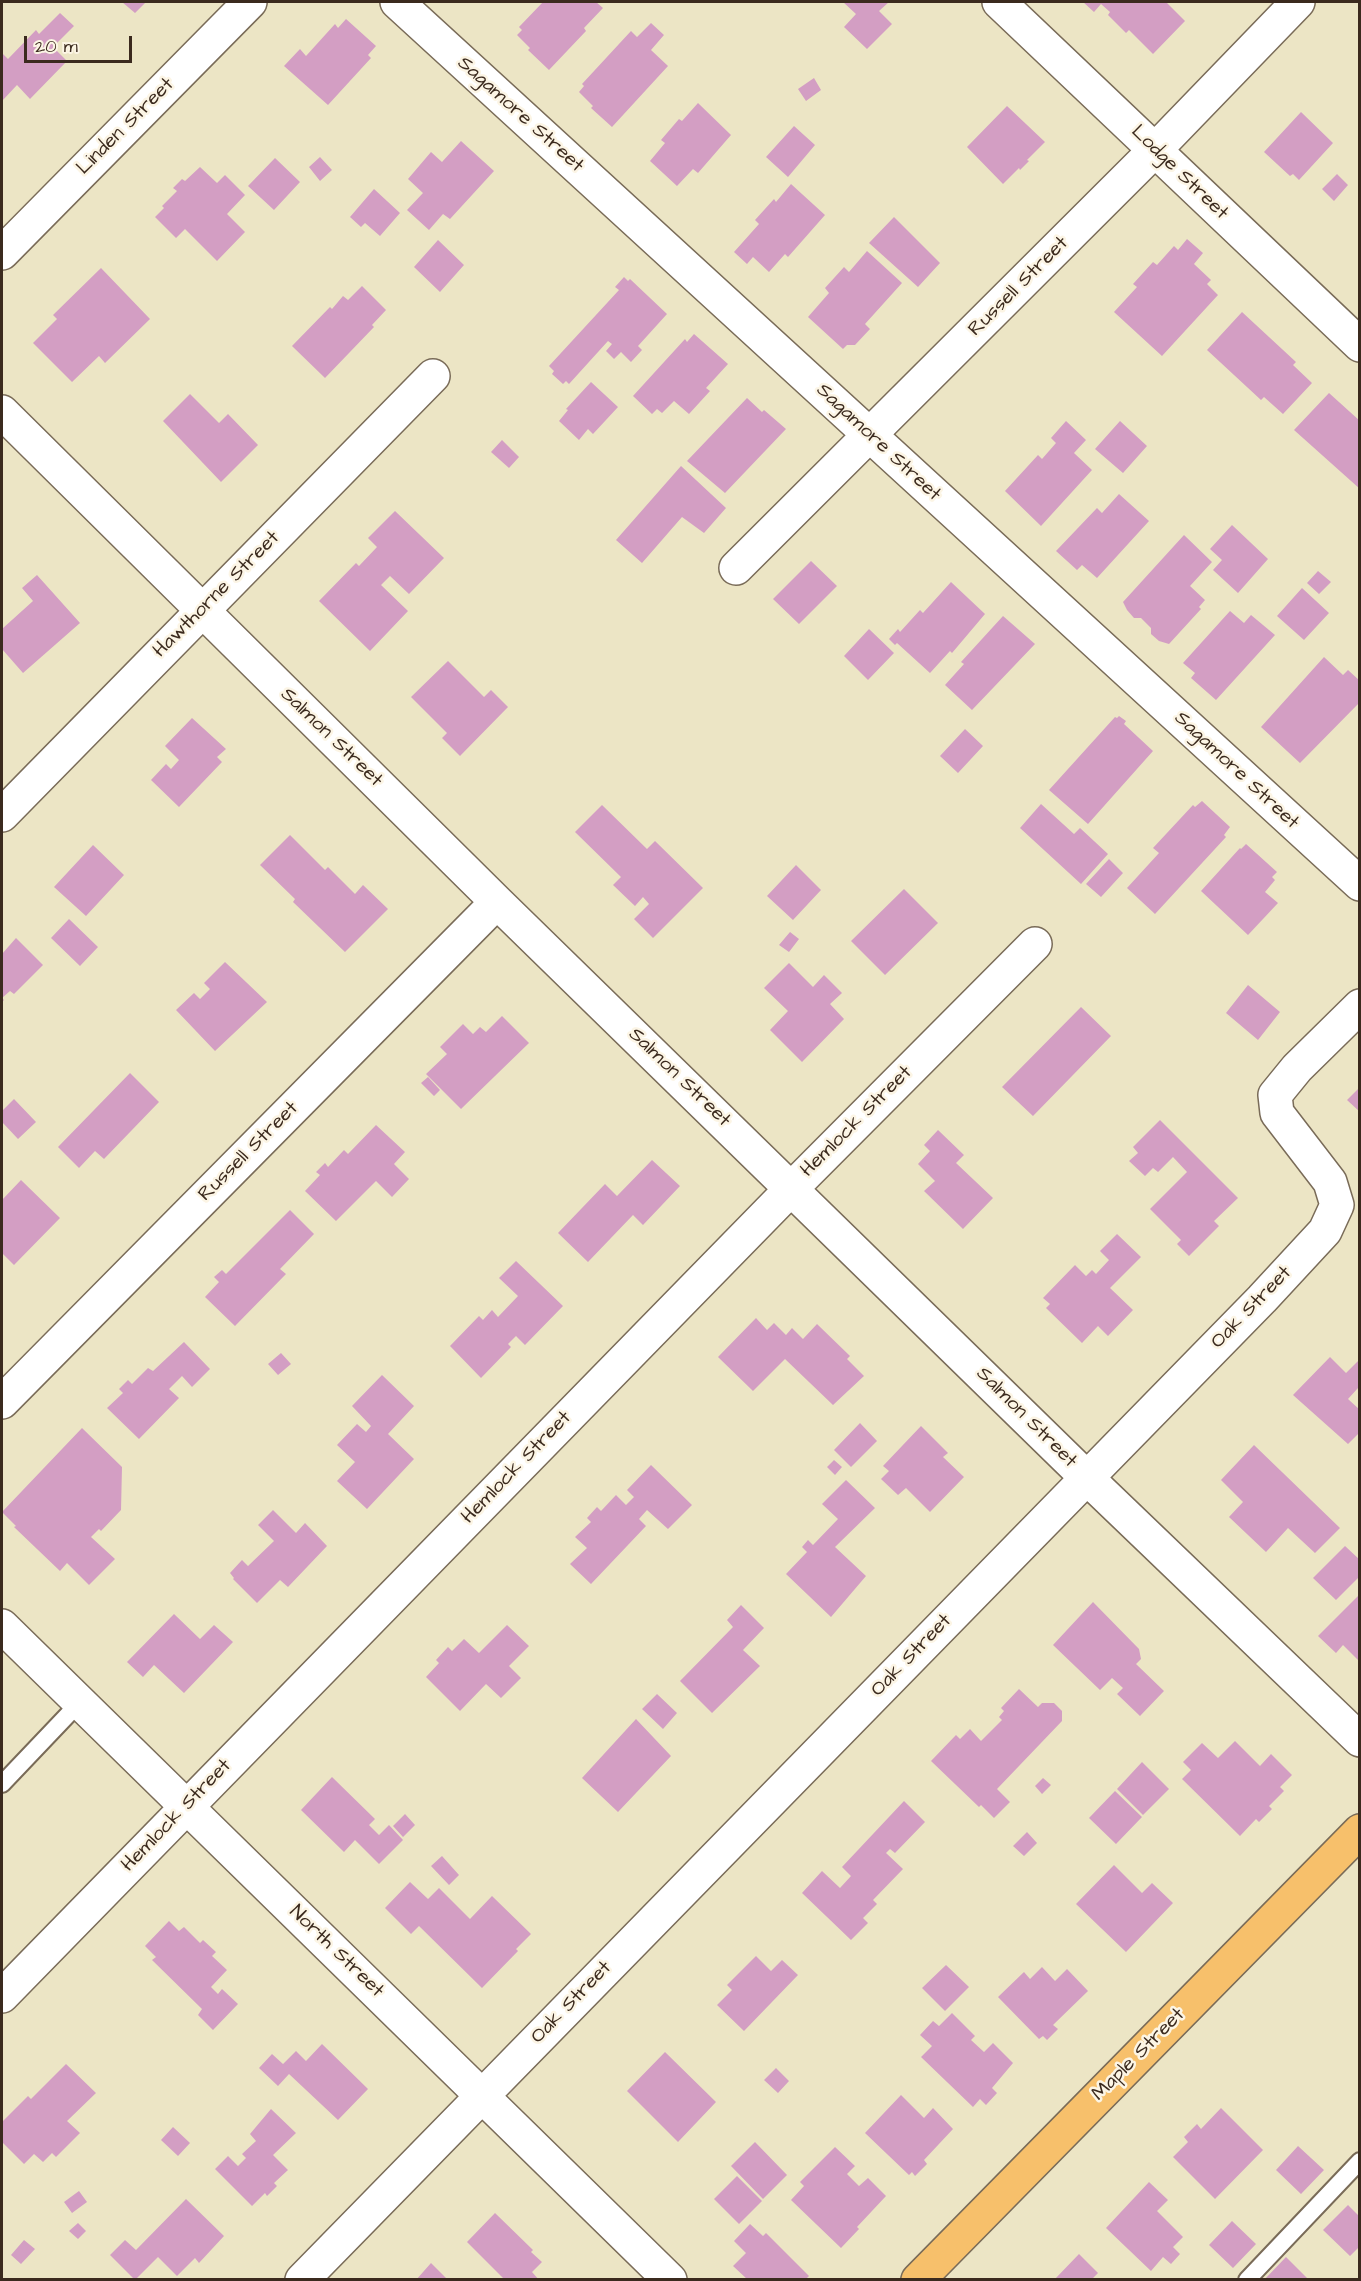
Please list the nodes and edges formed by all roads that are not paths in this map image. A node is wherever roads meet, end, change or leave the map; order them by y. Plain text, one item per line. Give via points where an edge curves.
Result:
1 (250, 2) edge
2 (397, 2) edge
3 (999, 2) edge
4 (1298, 2) edge
5 (1155, 150) junction
6 (2, 253) edge
7 (1359, 345) edge
8 (433, 376) dead end
9 (2, 412) edge
10 (870, 435) junction
11 (736, 568) dead end
12 (201, 611) junction
13 (2, 815) edge
14 (1359, 884) edge
15 (497, 902) junction
16 (1035, 944) dead end
17 (1359, 1006) edge
18 (792, 1188) junction
19 (2, 1402) edge
20 (1087, 1478) junction
21 (2, 1626) edge
22 (80, 1702) junction
23 (1359, 1740) edge
24 (2, 1784) edge
25 (186, 1806) junction
26 (1359, 1831) edge
27 (2, 1996) edge
28 (482, 2095) junction
29 (1359, 2161) edge
30 (302, 2280) edge
31 (670, 2280) edge
32 (918, 2280) edge
33 (1247, 2280) edge

1 - 6 street, Linden Street
2 - 10 street, Sagamore Street
3 - 5 street, Lodge Street
4 - 5 street, Russell Street
5 - 7 street, Lodge Street
5 - 10 street, Russell Street
8 - 12 street, Hawthorne Street
9 - 12 street, Salmon Street
10 - 11 street, Russell Street
10 - 14 street, Sagamore Street
12 - 13 street, Hawthorne Street
12 - 15 street, Salmon Street
15 - 18 street, Salmon Street
15 - 19 street, Russell Street
16 - 18 street, Hemlock Street
17 - 20 street, Oak Street via 1275,1095 1277,1113 1330,1182 1337,1205 1325,1231
18 - 20 street, Salmon Street
18 - 25 street, Hemlock Street
20 - 23 street, Salmon Street
20 - 28 street, Oak Street
21 - 22 street, North Street
22 - 24 lane
22 - 25 street, North Street
25 - 27 street, Hemlock Street
25 - 28 street, North Street
26 - 32 main road, Maple Street
28 - 30 street, Oak Street
28 - 31 street, North Street
29 - 33 lane

